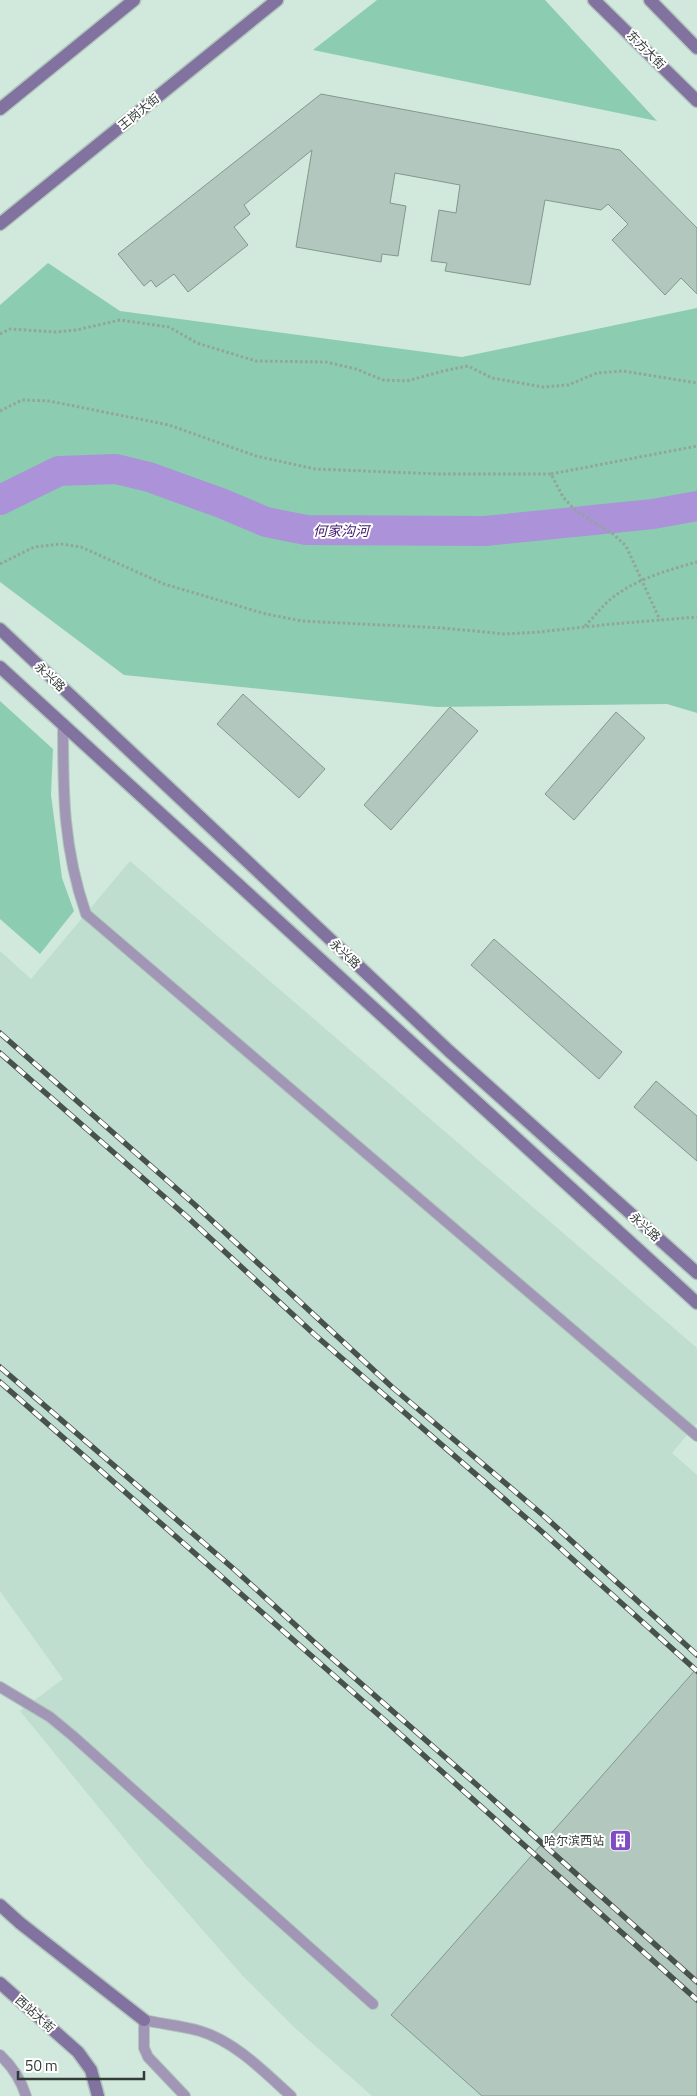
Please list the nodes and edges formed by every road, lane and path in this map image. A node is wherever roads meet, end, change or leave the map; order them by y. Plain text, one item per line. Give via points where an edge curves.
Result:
1 (134, 0) edge
2 (277, 0) edge
3 (594, 0) edge
4 (650, 0) edge
5 (697, 48) edge
6 (697, 100) edge
7 (0, 109) edge
8 (0, 224) edge
9 (0, 334) edge
10 (697, 383) edge
11 (0, 411) edge
12 (697, 446) edge
13 (552, 474) junction
14 (697, 562) edge
15 (0, 564) edge
16 (643, 581) junction
17 (697, 617) edge
18 (660, 620) junction
19 (585, 627) junction
20 (0, 630) edge
21 (0, 667) edge
22 (63, 724) junction
23 (697, 1273) edge
24 (697, 1303) edge
25 (697, 1436) edge
26 (0, 1687) edge
27 (0, 1905) edge
28 (0, 1982) edge
29 (373, 2004) dead end
30 (144, 2020) junction
31 (0, 2055) edge
32 (26, 2096) edge
33 (98, 2096) edge
34 (185, 2096) edge
35 (291, 2096) edge

1 - 7 main road
2 - 8 main road, 王岗大街
3 - 6 main road, 东方大街
4 - 5 main road
9 - 10 path via 10,329 76,330 120,320 169,327 197,343 256,361 326,362 383,380 407,381 468,366 492,378 543,387 568,385 597,373 623,371
11 - 13 path via 22,400 49,401 169,425 256,456 314,469
12 - 13 path
13 - 16 path via 563,497 574,510 626,546
14 - 16 path
15 - 19 path via 34,547 61,544 81,547 164,584 266,614 302,621 505,634
16 - 18 path
16 - 19 path via 612,598
17 - 18 path
18 - 19 path
20 - 23 main road, 永兴路 via 449,1051
21 - 22 main road, 永兴路
22 - 24 main road, 永兴路
22 - 25 lane via 63,802 70,856 86,914
26 - 29 lane via 50,1717 73,1736
27 - 30 main road
28 - 33 main road, 西站大街 via 78,2052 91,2070
30 - 34 lane via 144,2048 148,2057
30 - 35 lane via 200,2031 221,2039 250,2059
31 - 32 lane via 22,2083

